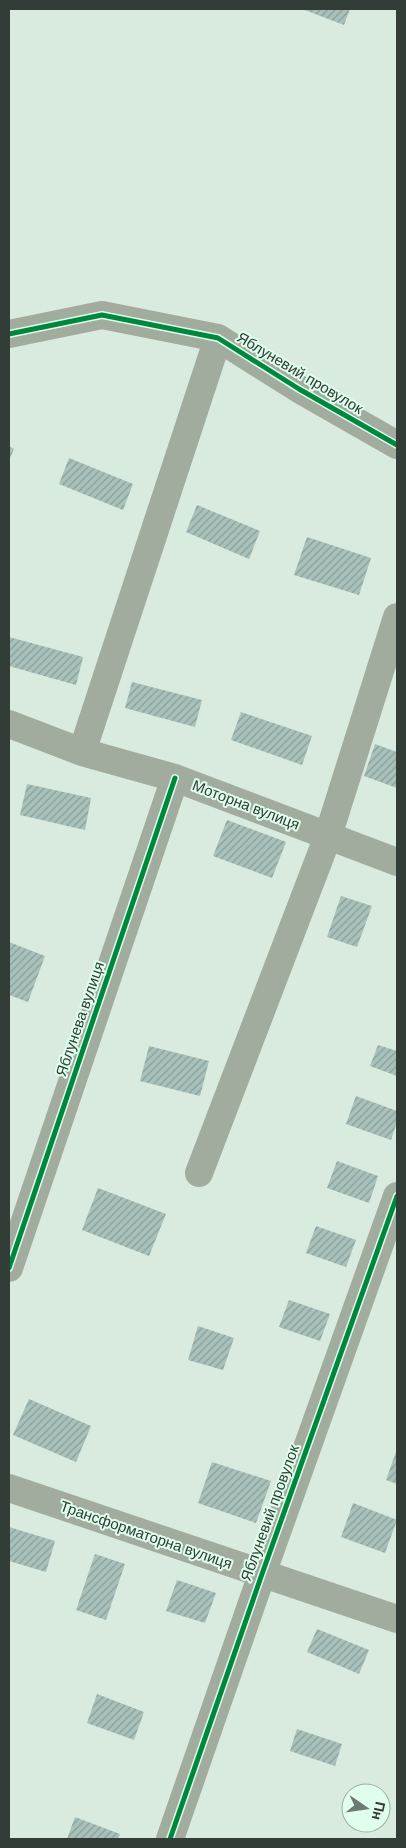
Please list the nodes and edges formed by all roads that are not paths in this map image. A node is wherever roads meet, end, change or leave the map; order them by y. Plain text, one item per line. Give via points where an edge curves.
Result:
1 (9, 334) edge
2 (218, 338) junction
3 (397, 445) edge
4 (397, 618) edge
5 (9, 724) edge
6 (82, 752) junction
7 (175, 778) junction
8 (328, 836) junction
9 (397, 862) edge
10 (200, 1173) dead end
11 (397, 1196) edge
12 (9, 1268) edge
13 (9, 1488) edge
14 (262, 1574) junction
15 (397, 1619) edge
16 (170, 1839) edge

1 - 2 street, Яблуневий провулок via 102,315
2 - 3 street, Яблуневий провулок
2 - 6 street
4 - 8 street
5 - 6 street, Моторна вулиця
6 - 7 street, Моторна вулиця
7 - 8 street, Моторна вулиця
7 - 12 street, Яблунева вулиця
8 - 9 street, Моторна вулиця
8 - 10 street
11 - 14 street, Яблуневий провулок
13 - 14 street, Трансформаторна вулиця
14 - 15 street, Трансформаторна вулиця
14 - 16 street, Яблуневий провулок

